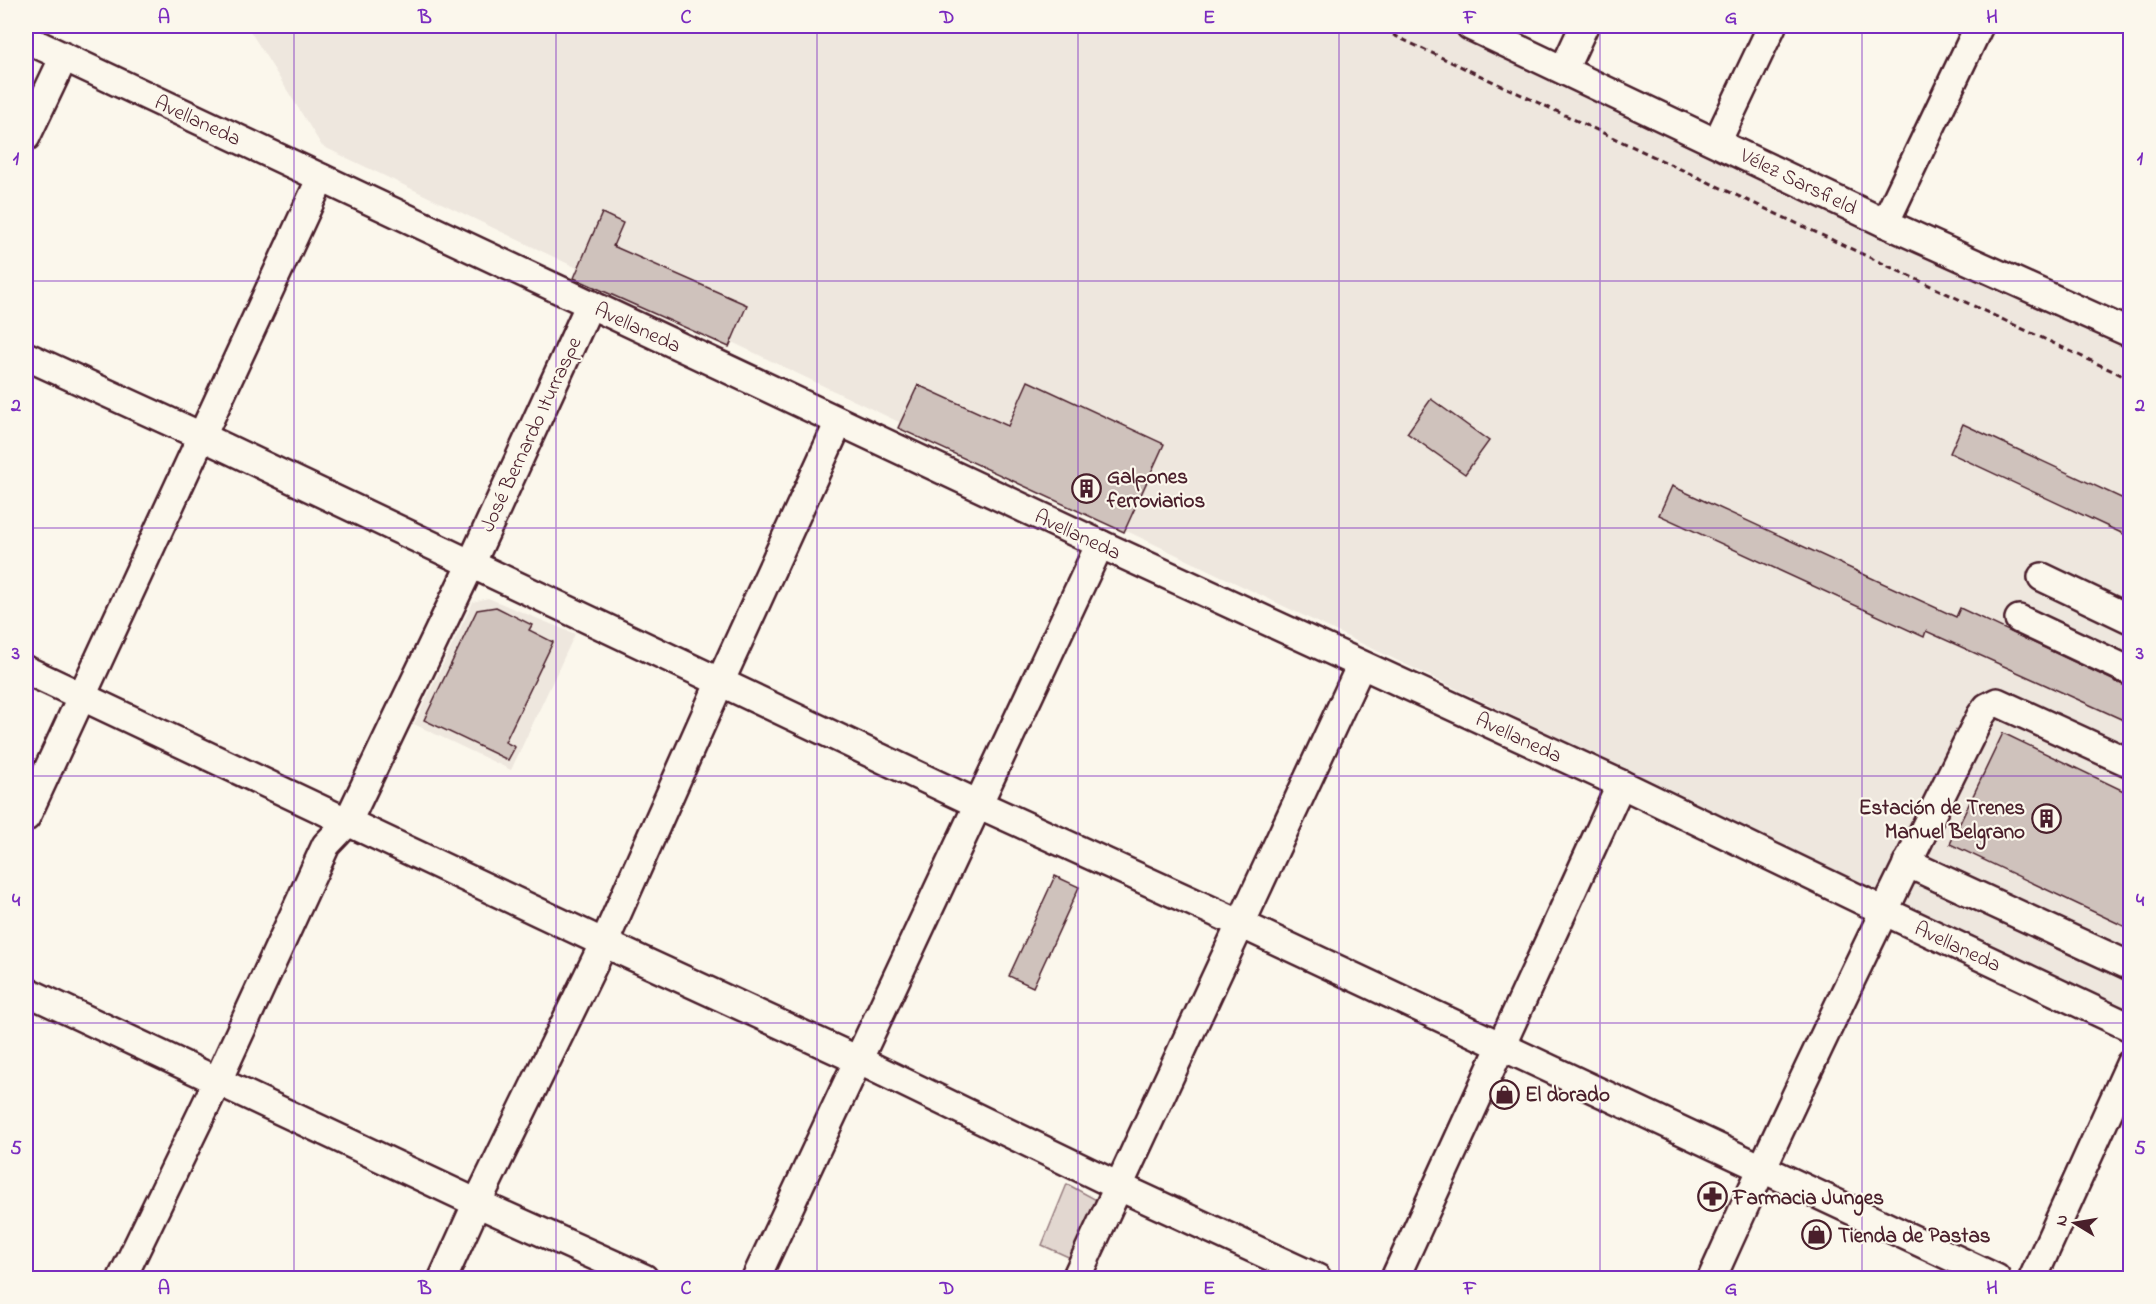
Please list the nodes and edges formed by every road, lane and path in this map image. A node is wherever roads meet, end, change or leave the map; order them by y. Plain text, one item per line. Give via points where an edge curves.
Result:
1 (1374, 26) edge
2 (1470, 26) edge
3 (1584, 26) edge
4 (1772, 26) edge
5 (1979, 26) edge
6 (26, 39) edge
7 (64, 57) junction
8 (1564, 69) junction
9 (26, 137) edge
10 (1717, 142) junction
11 (321, 178) junction
12 (1885, 223) junction
13 (590, 304) junction
14 (2130, 333) edge
15 (26, 356) edge
16 (2130, 379) edge
17 (839, 422) junction
18 (201, 436) junction
19 (1100, 544) junction
20 (471, 564) junction
21 (2042, 577) dead end
22 (2019, 619) dead end
23 (2130, 619) edge
24 (1361, 665) junction
25 (26, 670) edge
26 (2130, 671) edge
27 (720, 682) junction
28 (80, 697) junction
29 (2130, 763) edge
30 (1621, 784) junction
31 (978, 804) junction
32 (26, 816) edge
33 (347, 823) junction
34 (1907, 863) junction
35 (1884, 911) junction
36 (1240, 924) junction
37 (604, 943) junction
38 (2130, 966) edge
39 (26, 991) edge
40 (2130, 1027) edge
41 (1501, 1048) junction
42 (858, 1060) junction
43 (2130, 1064) edge
44 (218, 1080) junction
45 (1761, 1168) junction
46 (1120, 1187) junction
47 (477, 1203) junction
48 (122, 1278) edge
49 (443, 1278) edge
50 (644, 1278) edge
51 (756, 1278) edge
52 (1076, 1278) edge
53 (1317, 1278) edge
54 (1395, 1278) edge
55 (1712, 1278) edge
56 (1996, 1278) edge
57 (2033, 1278) edge

1 - 16 path
2 - 8 street, Vélez Sarsfield
3 - 8 street
4 - 10 street
5 - 12 street
6 - 7 street, Avellaneda
7 - 9 street
7 - 11 street, Avellaneda
8 - 10 street, Vélez Sarsfield
10 - 12 street, Vélez Sarsfield
11 - 13 street, Avellaneda
11 - 18 street
12 - 14 street, Vélez Sarsfield
13 - 17 street, Avellaneda
13 - 20 street, José Bernardo Iturraspe
15 - 18 street
17 - 19 street, Avellaneda
17 - 27 street
18 - 20 street
18 - 28 street
19 - 24 street, Avellaneda
19 - 31 street
20 - 27 street
20 - 33 street, José Bernardo Iturraspe
21 - 23 street
22 - 26 street
24 - 30 street, Avellaneda
24 - 36 street
25 - 28 street
27 - 31 street
27 - 37 street
28 - 32 street
28 - 33 street
29 - 34 street via 1997,702 1981,715
30 - 35 street, Avellaneda
30 - 41 street
31 - 36 street
31 - 42 street
33 - 37 street
33 - 44 street, José Bernardo Iturraspe via 326,845
34 - 35 street
34 - 38 street
35 - 40 street, Avellaneda
35 - 45 street
36 - 41 street
36 - 46 street
37 - 42 street
37 - 47 street
39 - 44 street
41 - 45 street
41 - 54 street
42 - 46 street
42 - 51 street
43 - 57 street
44 - 47 street
44 - 48 street, José Bernardo Iturraspe
45 - 55 street
45 - 56 street
46 - 52 street
46 - 53 street
47 - 49 street
47 - 50 street

